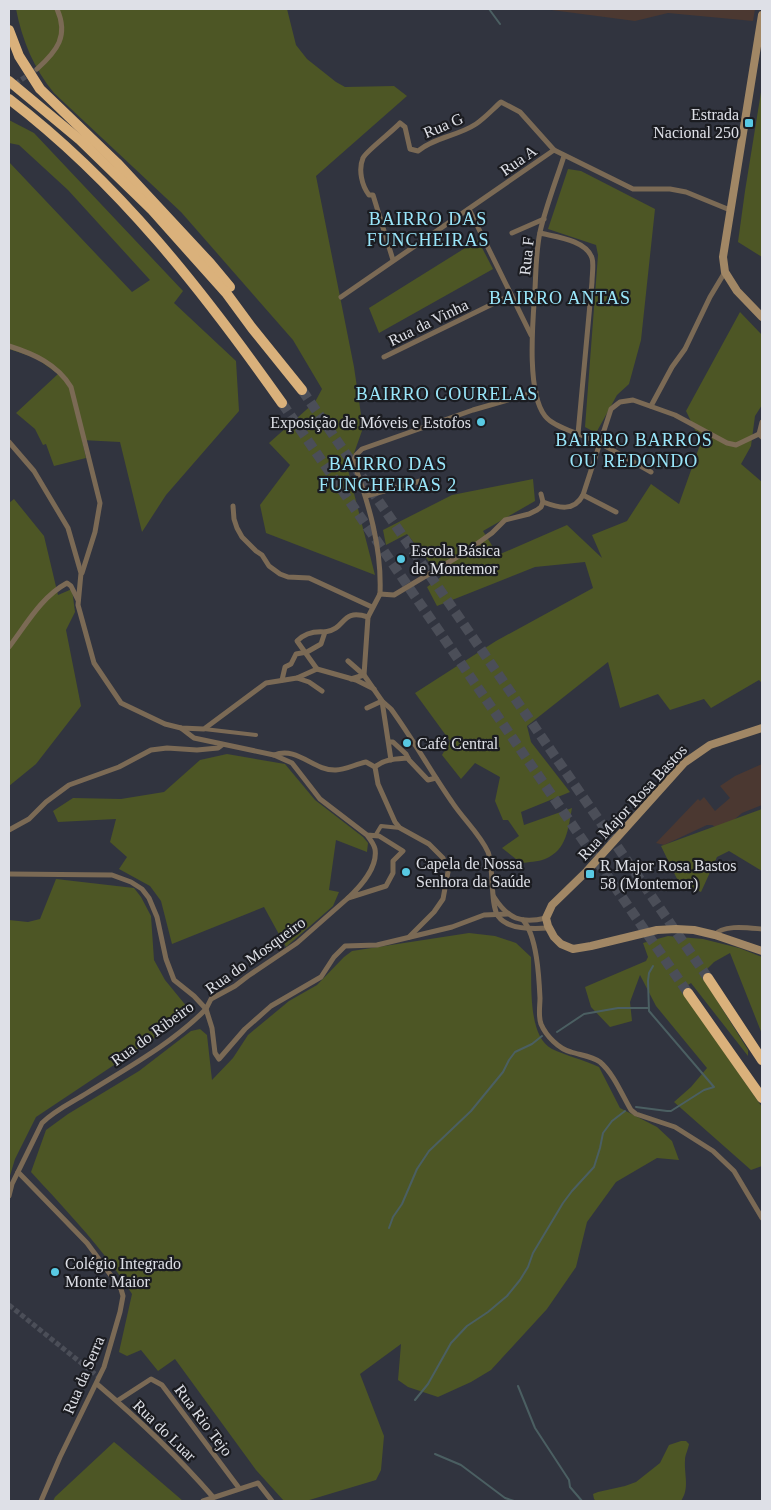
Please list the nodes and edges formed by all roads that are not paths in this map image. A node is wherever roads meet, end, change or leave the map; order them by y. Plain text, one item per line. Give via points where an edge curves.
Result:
1 (57, 9) edge
2 (762, 14) edge
3 (9, 30) edge
4 (37, 69) tunnel mouth
5 (9, 81) edge
6 (10, 100) edge
7 (554, 150) junction
8 (564, 156) junction
9 (469, 209) junction
10 (730, 210) junction
11 (544, 219) junction
12 (512, 233) dead end
13 (540, 233) junction
14 (393, 260) junction
15 (725, 272) junction
16 (511, 295) junction
17 (341, 297) dead end
18 (762, 317) edge
19 (532, 336) junction
20 (259, 337) junction
21 (9, 346) edge
22 (384, 357) dead end
23 (302, 390) tunnel mouth
24 (536, 392) junction
25 (282, 403) tunnel mouth
26 (650, 406) junction
27 (762, 422) edge
28 (578, 434) junction
29 (760, 436) edge
30 (9, 442) edge
31 (601, 442) junction
32 (651, 472) dead end
33 (424, 480) dead end
34 (541, 494) dead end
35 (583, 495) junction
36 (366, 496) junction
37 (543, 502) junction
38 (233, 506) dead end
39 (616, 512) dead end
40 (81, 573) junction
41 (380, 594) junction
42 (79, 600) junction
43 (372, 608) junction
44 (368, 617) junction
45 (325, 632) junction
46 (9, 647) edge
47 (304, 652) junction
48 (348, 661) dead end
49 (317, 669) junction
50 (364, 675) junction
51 (296, 678) junction
52 (350, 679) junction
53 (282, 680) junction
54 (374, 688) junction
55 (322, 691) dead end
56 (382, 701) junction
57 (367, 708) dead end
58 (181, 728) junction
59 (762, 728) edge
60 (204, 729) junction
61 (256, 735) dead end
62 (389, 742) junction
63 (222, 745) junction
64 (274, 755) junction
65 (408, 758) junction
66 (391, 760) junction
67 (375, 768) junction
68 (436, 778) junction
69 (400, 828) junction
70 (9, 830) edge
71 (367, 835) junction
72 (375, 836) junction
73 (9, 874) edge
74 (494, 896) junction
75 (348, 898) junction
76 (508, 914) junction
77 (497, 915) junction
78 (523, 920) junction
79 (547, 923) junction
80 (528, 929) junction
81 (762, 929) edge
82 (714, 935) junction
83 (406, 939) junction
84 (762, 951) edge
85 (708, 978) tunnel mouth
86 (688, 994) tunnel mouth
87 (206, 1009) junction
88 (762, 1060) edge
89 (762, 1098) edge
90 (18, 1172) junction
91 (9, 1196) edge
92 (762, 1218) edge
93 (97, 1384) junction
94 (117, 1401) junction
95 (239, 1488) junction
96 (213, 1497) junction
97 (41, 1501) edge
98 (203, 1501) edge
99 (272, 1501) edge

1 - 4 street via 62,20 60,42 50,58
2 - 10 main road
3 - 20 highway via 19,56 40,89 103,148 210,263 228,284
5 - 20 highway via 127,184 205,268
6 - 25 highway via 100,178 143,223 204,295
7 - 8 street, Rua A
7 - 9 street, Rua A
7 - 14 street, Rua G via 520,112 501,102 476,124 427,143 418,151 410,149 406,127 400,123 363,157 364,189 369,196 373,195
8 - 10 street, Rua A via 634,189 686,192
8 - 11 street, Rua F
9 - 14 street, Rua A
9 - 16 street
10 - 15 main road via 723,257
11 - 12 street
11 - 13 street, Rua F
13 - 19 street, Rua F
13 - 28 street via 576,243 586,248 592,258
14 - 17 street, Rua A
15 - 18 main road via 737,291
15 - 26 street via 686,350 672,367
16 - 19 street
16 - 22 street, Rua da Vinha
19 - 24 street, Rua F
20 - 23 highway
21 - 40 street via 41,358 63,375 71,387 100,504 95,532
24 - 28 street, Rua F via 545,416
24 - 36 street via 473,410 362,449 353,461
26 - 29 street via 736,445
26 - 31 street via 633,400 620,402 611,409
27 - 29 street
28 - 31 street, Rua F
30 - 40 street via 34,471 68,528
31 - 32 street, Rua F
31 - 35 street
33 - 36 street
34 - 37 street
35 - 37 street via 576,505 568,507
35 - 39 street
36 - 41 street via 376,538
37 - 41 street via 529,514 505,520 464,553 394,595
38 - 43 street via 234,519 242,537 269,566 288,577 309,578
40 - 42 street
41 - 43 street
42 - 46 street via 72,586 67,583 62,586 42,603
42 - 58 street via 94,663 121,703
43 - 44 street
44 - 45 street via 351,614 332,631
44 - 50 street
45 - 47 street via 321,644
45 - 47 street via 318,631 299,639 297,641
47 - 49 street
47 - 53 street via 296,654 291,664 285,667
48 - 50 street
49 - 51 street
49 - 52 street
50 - 52 street
50 - 54 street
51 - 53 street
51 - 55 street
52 - 54 street
53 - 60 street via 266,682
54 - 56 street
56 - 57 street
56 - 62 street
56 - 68 street via 391,709
58 - 60 street
58 - 63 street via 194,738
59 - 79 main road, Rua Major Rosa Bastos via 710,745 684,763 552,905
60 - 61 street
62 - 65 street via 393,742
62 - 66 street
63 - 64 street
63 - 70 street via 197,750 151,750 119,767 69,785 29,819
64 - 67 street via 280,752 336,770 366,762
64 - 71 street via 292,763 320,799
65 - 66 street
65 - 68 street via 428,780
66 - 67 street
67 - 69 street via 378,784
68 - 74 street via 486,849
69 - 72 street via 381,826
69 - 83 street via 428,844 443,858 448,872 440,905
71 - 72 street
71 - 75 street, Rua do Mosqueiro via 375,849 375,857 365,881
72 - 75 street via 403,851 393,861 393,873 386,886
73 - 87 street, Rua do Mosqueiro via 112,875 137,886 149,898 157,917 174,980
74 - 76 street
74 - 77 street
75 - 87 street, Rua do Mosqueiro via 297,943 211,999
76 - 77 street, Rua do Ribeiro
76 - 78 street
77 - 80 street via 507,923
77 - 83 street, Rua do Ribeiro via 484,915
78 - 79 street
78 - 80 street
79 - 80 street
79 - 82 main road via 554,937 573,949 657,930 694,930
80 - 92 street via 539,975 541,1023 546,1034 568,1051 598,1061 606,1068 636,1114 675,1127 713,1151 734,1171
81 - 82 street via 726,928
82 - 84 main road
83 - 87 street, Rua do Ribeiro via 377,945 345,946 321,977 271,1006 219,1059
85 - 88 highway
86 - 89 highway
87 - 90 street, Rua do Ribeiro via 140,1060 45,1120
90 - 91 street, Rua do Ribeiro
90 - 93 street, Rua da Serra via 87,1243 121,1288 120,1312
93 - 94 street, Rua do Luar
93 - 97 street, Rua da Serra
94 - 95 street, Rua Rio Tejo via 151,1379 162,1385
94 - 96 street, Rua do Luar
95 - 96 street
95 - 99 street via 258,1482
96 - 98 street

